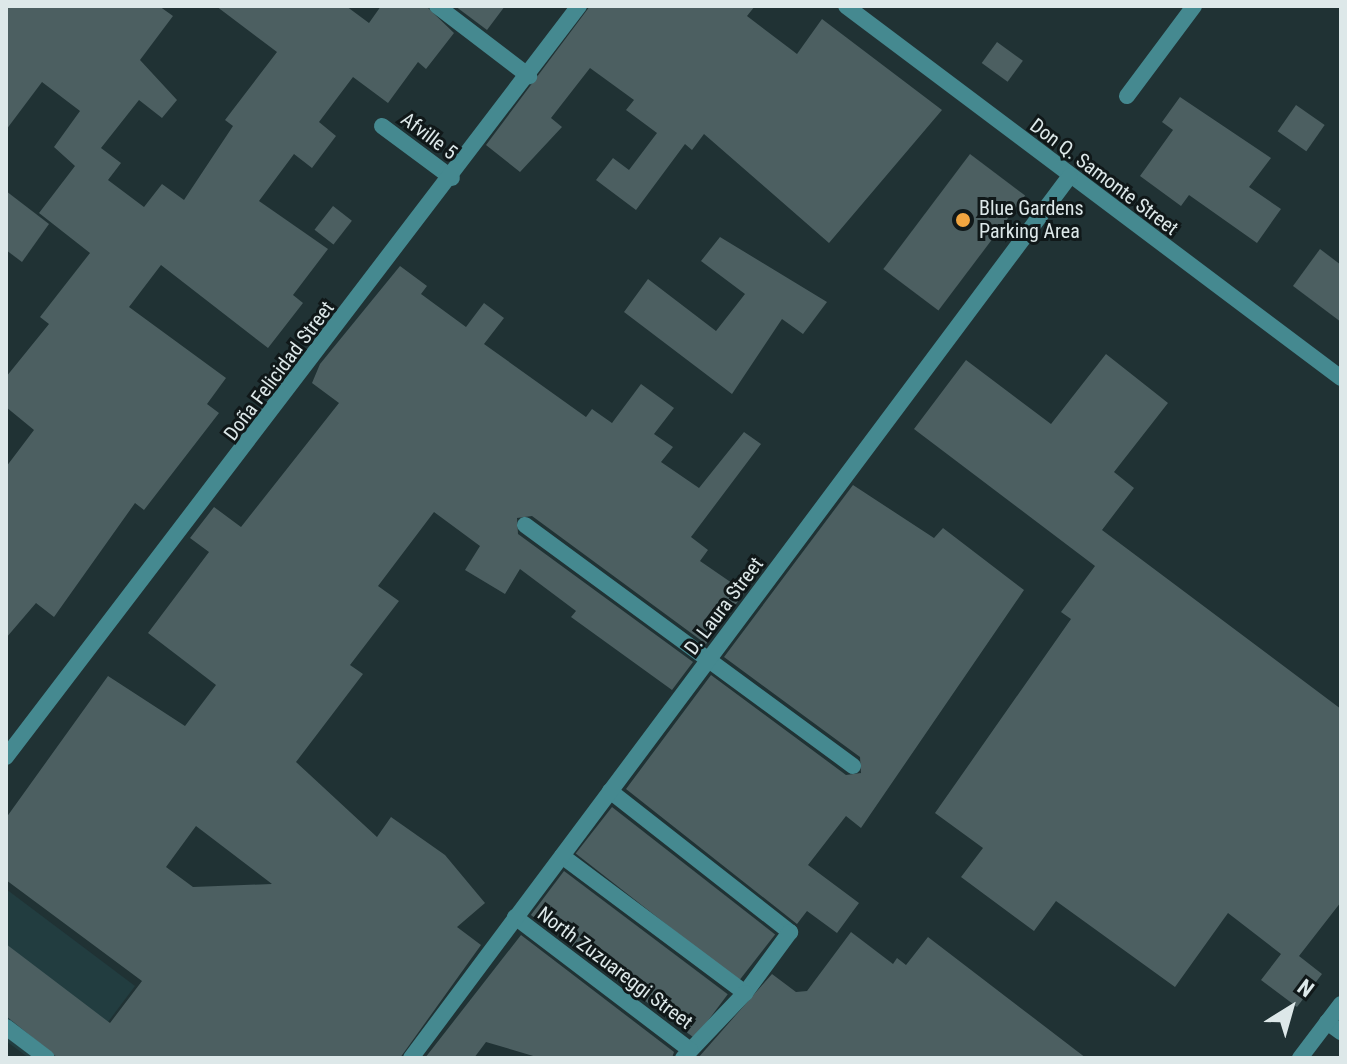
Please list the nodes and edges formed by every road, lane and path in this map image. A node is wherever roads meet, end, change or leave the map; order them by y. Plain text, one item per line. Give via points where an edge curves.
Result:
1 (437, 6) edge
2 (579, 6) edge
3 (846, 6) edge
4 (1194, 6) edge
5 (529, 76) junction
6 (1127, 96) dead end
7 (382, 126) dead end
8 (1069, 177) junction
9 (452, 178) junction
10 (1341, 378) edge
11 (525, 525) dead end
12 (709, 659) junction
13 (6, 757) edge
14 (853, 766) dead end
15 (610, 791) junction
16 (562, 856) junction
17 (515, 917) junction
18 (745, 993) junction
19 (1341, 1004) edge
20 (6, 1027) edge
21 (1334, 1027) edge
22 (686, 1054) edge
23 (47, 1058) edge
24 (411, 1058) edge
25 (1300, 1058) edge

1 - 5 street
2 - 5 street, Doña Felicidad Street
3 - 8 street, Don Q. Samonte Street
4 - 6 street
5 - 9 street, Doña Felicidad Street
7 - 9 street, Afville 5
8 - 10 street, Don Q. Samonte Street
8 - 12 street, D. Laura Street
9 - 13 street, Doña Felicidad Street
11 - 12 street
12 - 14 street
12 - 15 street, D. Laura Street
15 - 16 street, D. Laura Street
15 - 18 street via 790,932
16 - 17 street, D. Laura Street
16 - 18 street
17 - 22 street, North Zuzuareggi Street
17 - 24 street, D. Laura Street
18 - 22 street
19 - 21 street
20 - 23 street
21 - 25 street

